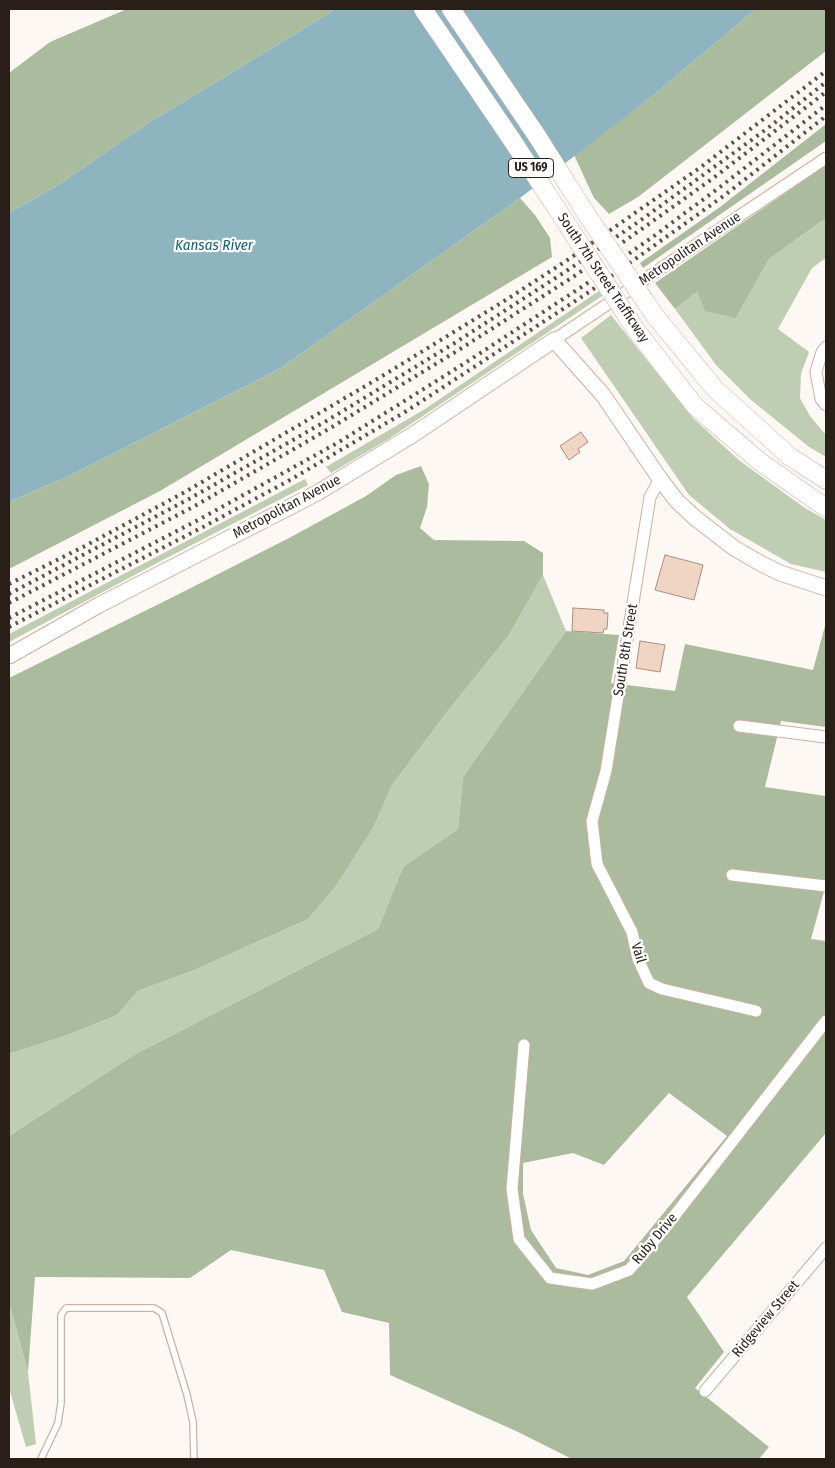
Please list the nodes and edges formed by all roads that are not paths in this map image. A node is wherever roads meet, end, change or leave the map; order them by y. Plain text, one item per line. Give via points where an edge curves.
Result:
1 (423, 9) edge
2 (451, 9) edge
3 (826, 158) edge
4 (554, 340) junction
5 (826, 347) edge
6 (826, 405) edge
7 (660, 479) junction
8 (826, 480) edge
9 (826, 508) edge
10 (826, 588) edge
11 (9, 656) edge
12 (739, 726) dead end
13 (826, 737) edge
14 (592, 821) joint
15 (732, 875) dead end
16 (826, 886) edge
17 (756, 1011) dead end
18 (826, 1021) edge
19 (524, 1045) dead end
20 (824, 1254) edge
21 (706, 1391) dead end
22 (41, 1459) edge
23 (194, 1459) edge

1 - 9 main road, South 7th Street Trafficway / US 169, bridge via 636,330 694,406 759,462
2 - 8 main road, South 7th Street Trafficway / US 169, bridge via 656,316 715,389 789,456
3 - 4 street, Metropolitan Avenue
4 - 7 main road via 603,395
4 - 11 main road, Metropolitan Avenue via 414,434 317,493 99,605
5 - 6 street via 816,372 821,399
7 - 10 main road via 694,517 734,548 780,572
7 - 14 street, South 8th Street via 650,497 606,771
12 - 13 street
14 - 17 street, Vail via 598,864 632,932 638,959 649,983 662,989
15 - 16 street
18 - 19 street, Ruby Drive via 661,1234 628,1270 592,1284 550,1278 520,1239 512,1189
20 - 21 street, Ridgeview Street
22 - 23 lane via 58,1423 61,1315 66,1308 154,1308 162,1313 193,1422

